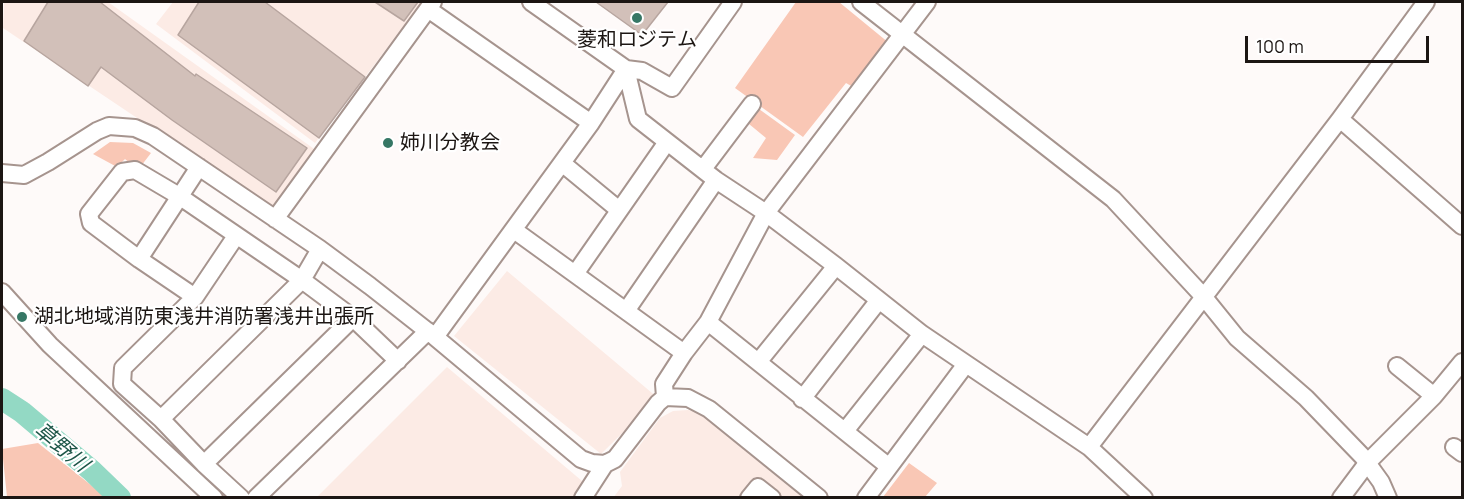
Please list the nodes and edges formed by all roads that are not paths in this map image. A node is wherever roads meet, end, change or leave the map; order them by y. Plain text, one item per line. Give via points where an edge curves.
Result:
1 (531, 2) edge
2 (733, 2) edge
3 (861, 2) edge
4 (927, 2) edge
5 (1426, 2) edge
6 (431, 5) edge
7 (902, 34) junction
8 (626, 69) junction
9 (752, 104) dead end
10 (1340, 119) junction
11 (591, 123) junction
12 (668, 142) junction
13 (562, 163) junction
14 (199, 167) junction
15 (703, 169) junction
16 (2, 173) edge
17 (717, 180) junction
18 (179, 196) junction
19 (619, 210) junction
20 (766, 213) junction
21 (275, 219) junction
22 (1462, 226) edge
23 (514, 230) junction
24 (236, 236) junction
25 (320, 249) junction
26 (139, 260) junction
27 (836, 266) junction
28 (575, 274) junction
29 (302, 280) junction
30 (2, 292) edge
31 (1203, 296) junction
32 (195, 297) junction
33 (879, 300) junction
34 (626, 311) junction
35 (353, 318) junction
36 (708, 322) junction
37 (431, 334) junction
38 (922, 334) junction
39 (684, 353) junction
40 (398, 361) junction
41 (759, 362) junction
42 (1462, 362) edge
43 (966, 364) junction
44 (1397, 366) dead end
45 (1434, 396) junction
46 (665, 397) junction
47 (802, 399) junction
48 (161, 418) junction
49 (845, 431) junction
50 (1089, 447) junction
51 (1368, 462) junction
52 (204, 464) junction
53 (605, 464) junction
54 (888, 466) junction
55 (214, 498) edge
56 (241, 498) edge
57 (256, 498) edge
58 (583, 498) edge
59 (749, 498) edge
60 (772, 498) edge
61 (819, 498) edge
62 (866, 498) edge
63 (1144, 498) edge
64 (1341, 498) edge
65 (1388, 498) edge

1 - 8 street
2 - 8 street via 672,88 642,71
3 - 7 street
4 - 7 street
5 - 10 street
6 - 11 street
6 - 21 street
7 - 20 street
7 - 31 street via 1113,199
8 - 11 street
8 - 12 street via 638,119
9 - 15 street
10 - 22 street
10 - 31 street
11 - 13 street
12 - 15 street
12 - 19 street
13 - 19 street
13 - 23 street
14 - 16 street via 153,136 117,125 97,131 24,175
14 - 18 street
14 - 21 street
15 - 17 street
17 - 20 street
17 - 34 street
18 - 24 street
18 - 26 street
18 - 26 street via 135,170 122,172 89,214 91,223
19 - 28 street
20 - 27 street
20 - 36 street
21 - 25 street
23 - 28 street
23 - 37 street
24 - 29 street
24 - 32 street
25 - 29 street
25 - 37 street
26 - 32 street
27 - 33 street
27 - 41 street
28 - 34 street
29 - 35 street
29 - 48 street
30 - 55 street via 50,345
31 - 50 street
31 - 51 street via 1237,338 1306,398
32 - 48 street via 123,368 122,384
33 - 38 street
33 - 47 street
34 - 39 street
35 - 40 street
35 - 52 street
36 - 39 street
36 - 41 street
37 - 40 street
37 - 53 street via 580,459
38 - 43 street
38 - 49 street
39 - 46 street via 664,384
40 - 57 street
41 - 47 street
42 - 45 street
43 - 50 street
43 - 54 street
44 - 45 street
45 - 51 street
46 - 53 street via 615,459
46 - 61 street via 688,398 709,409
47 - 49 street
48 - 52 street
49 - 54 street
50 - 63 street
51 - 64 street
51 - 65 street
52 - 56 street
53 - 58 street
54 - 62 street
59 - 60 street via 758,487

